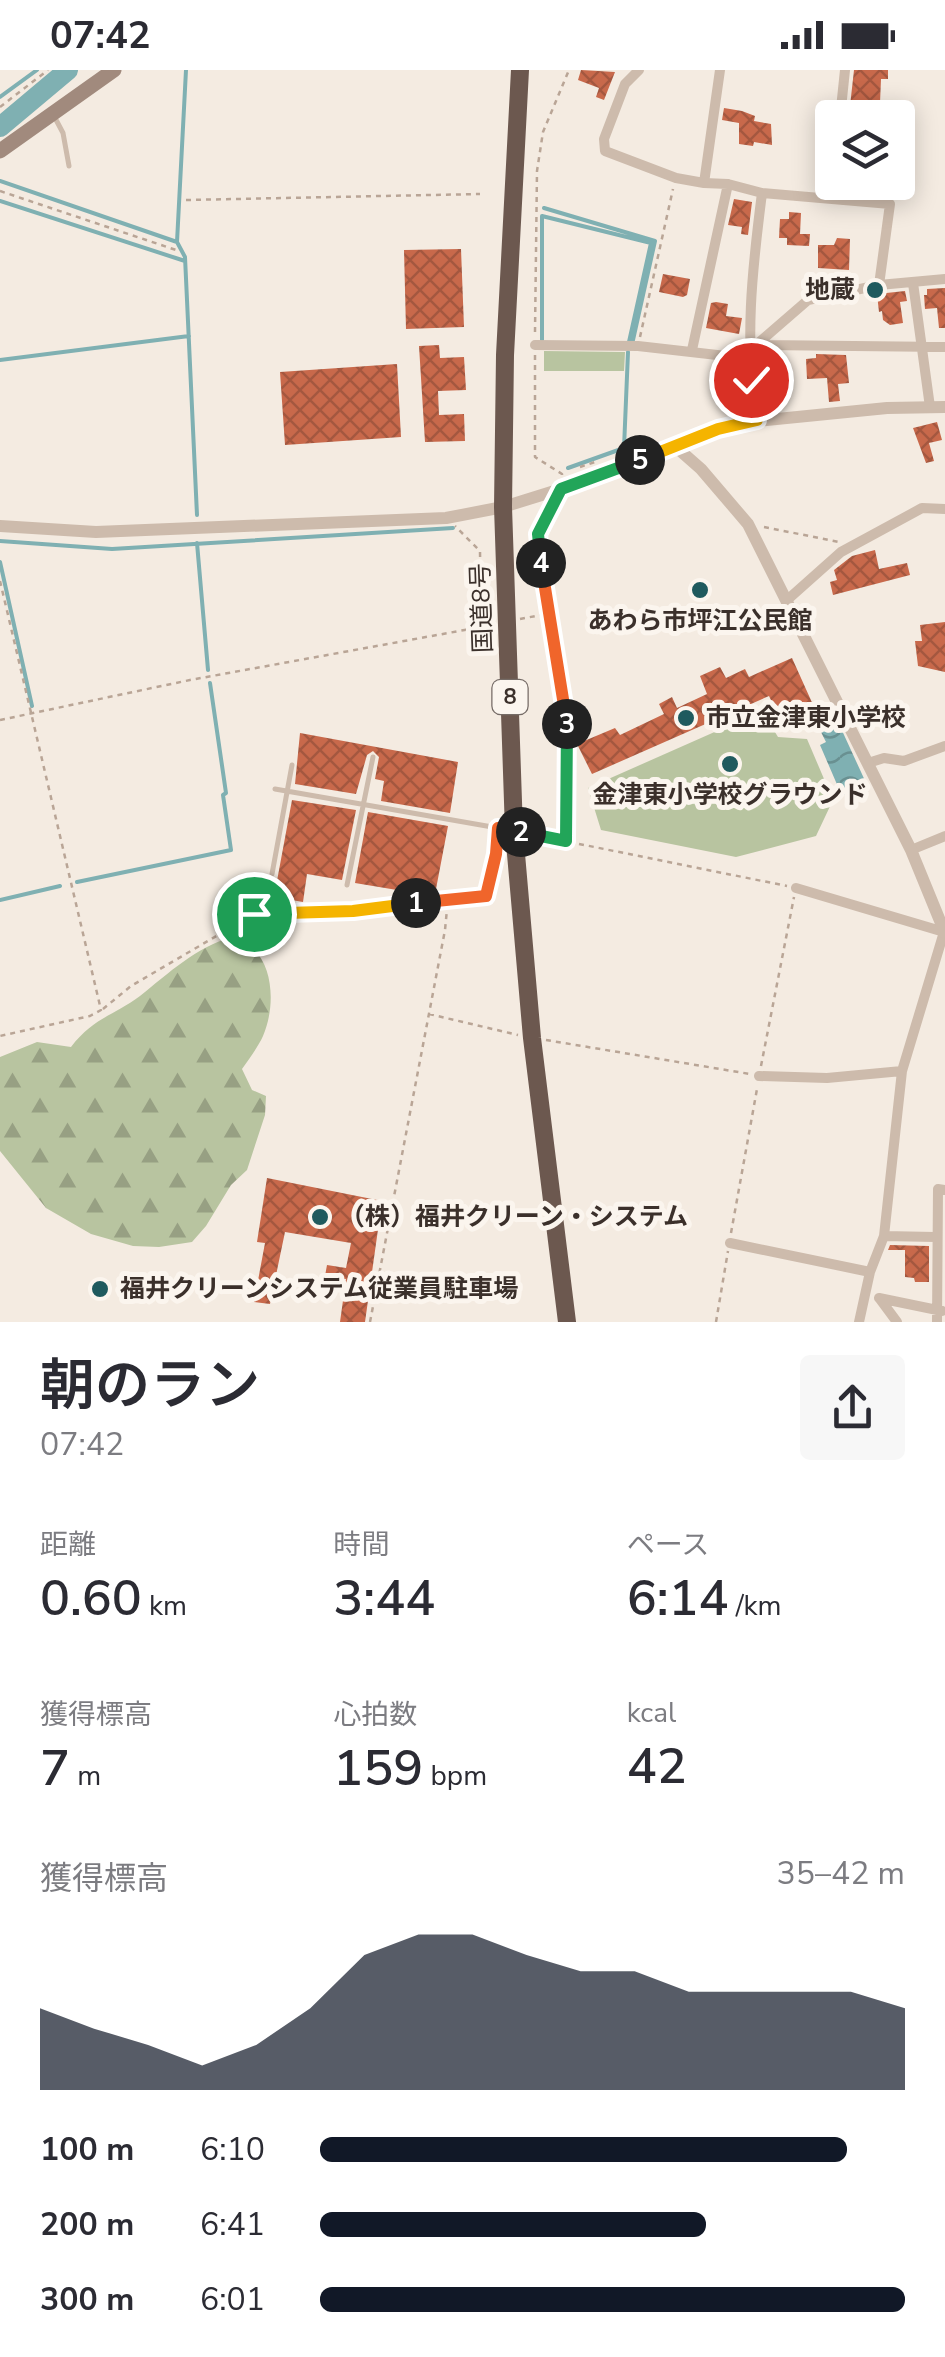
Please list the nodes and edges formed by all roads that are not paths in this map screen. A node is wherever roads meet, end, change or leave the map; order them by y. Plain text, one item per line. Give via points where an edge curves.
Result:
1 (114, 70) edge
2 (520, 70) edge
3 (638, 70) edge
4 (720, 70) edge
5 (845, 70) edge
6 (842, 100) edge
7 (53, 114) junction
8 (0, 151) edge
9 (69, 166) dead end
10 (704, 183) junction
11 (728, 184) junction
12 (762, 194) junction
13 (815, 196) edge
14 (857, 200) edge
15 (945, 278) edge
16 (914, 283) junction
17 (879, 285) junction
18 (535, 345) road end
19 (922, 346) junction
20 (752, 347) junction
21 (945, 347) edge
22 (692, 350) junction
23 (930, 407) junction
24 (945, 407) edge
25 (757, 420) junction
26 (676, 447) junction
27 (503, 507) junction
28 (945, 509) edge
29 (0, 526) edge
30 (786, 601) junction
31 (945, 746) edge
32 (372, 757) dead end
33 (868, 763) junction
34 (292, 765) dead end
35 (275, 789) dead end
36 (285, 792) junction
37 (363, 802) junction
38 (506, 829) junction
39 (945, 836) edge
40 (910, 850) junction
41 (272, 874) dead end
42 (348, 885) dead end
43 (796, 888) road end
44 (944, 926) edge
45 (902, 1071) junction
46 (759, 1076) road end
47 (945, 1190) edge
48 (884, 1236) junction
49 (935, 1237) junction
50 (730, 1243) road end
51 (869, 1277) junction
52 (879, 1298) junction
53 (940, 1315) edge
54 (567, 1322) edge
55 (859, 1322) edge
56 (897, 1322) edge

1 - 7 main road
2 - 27 highway, 国道8号 / 8
3 - 10 street via 625,84 604,151
4 - 10 street
5 - 6 street
7 - 8 main road
7 - 9 lane
10 - 11 street
11 - 12 street
11 - 22 street
12 - 13 street
12 - 20 street via 750,286
14 - 17 street via 890,204
15 - 16 street
16 - 17 street
16 - 19 street
17 - 20 street via 808,300
18 - 22 street
19 - 20 street
19 - 21 street
19 - 23 street
20 - 22 street via 726,356
20 - 25 street
23 - 24 street
23 - 25 street
25 - 26 street
26 - 27 street
26 - 30 street via 748,524
27 - 29 street via 446,518 96,532
27 - 38 highway, 国道8号 / 8
28 - 30 street via 922,508 854,545
30 - 33 street
31 - 33 street
32 - 37 lane
33 - 40 street
34 - 36 lane
35 - 36 lane
36 - 37 lane
36 - 41 lane
37 - 38 lane
37 - 42 lane
38 - 54 highway, 国道8号 / 8
39 - 40 street
40 - 44 street
43 - 44 street
44 - 45 street
45 - 46 street
45 - 48 street
47 - 49 street via 938,1190
48 - 49 street
48 - 51 street
49 - 53 street
50 - 51 street
51 - 52 street
51 - 55 street
52 - 53 street
52 - 56 street

